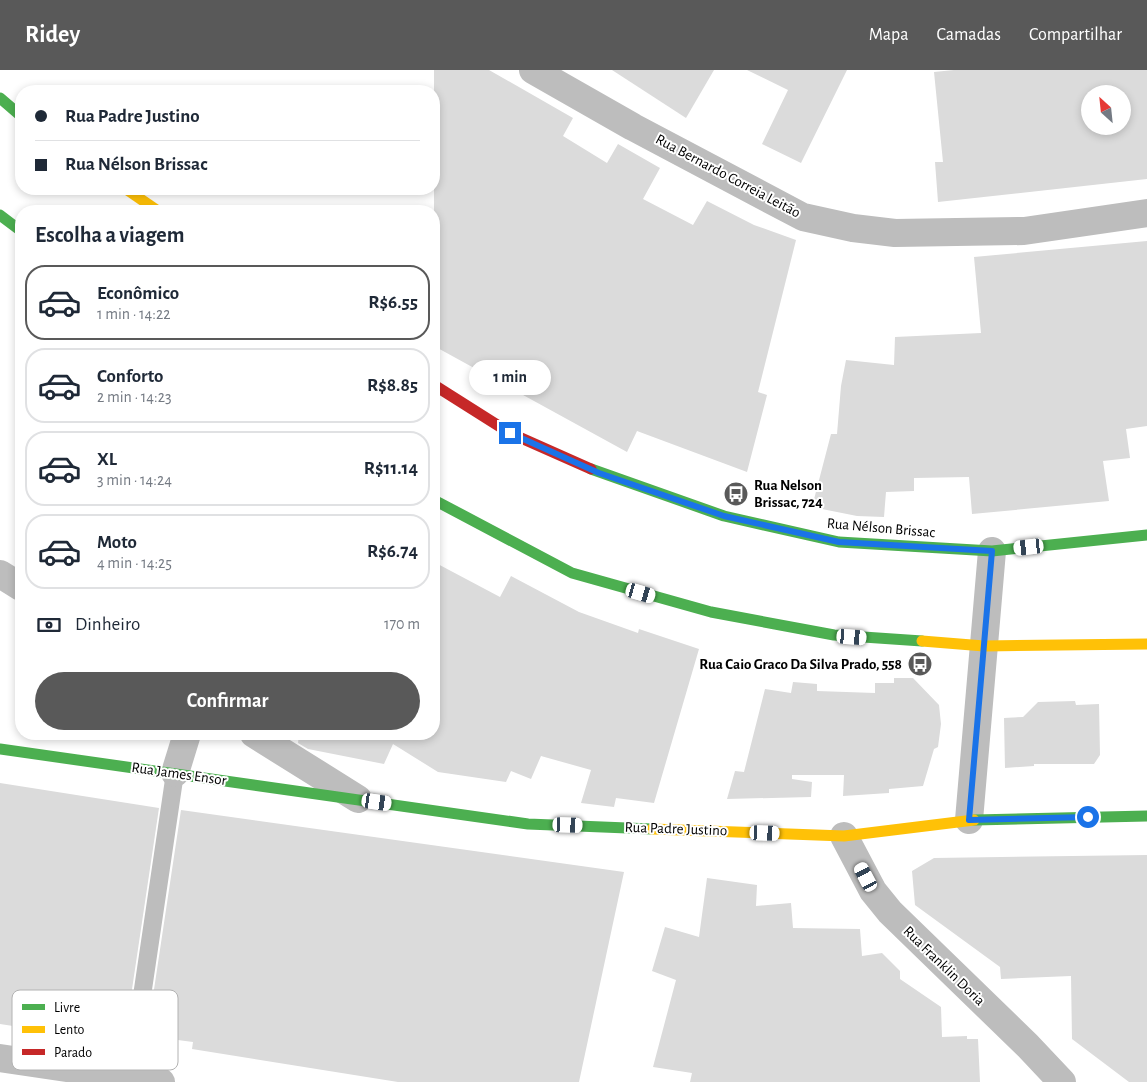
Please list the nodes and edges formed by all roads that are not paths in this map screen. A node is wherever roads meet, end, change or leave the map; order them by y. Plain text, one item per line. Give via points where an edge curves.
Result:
1 (533, 70) edge
2 (0, 98) edge
3 (15, 111) edge
4 (135, 195) edge
5 (149, 205) edge
6 (1147, 213) edge
7 (0, 215) edge
8 (15, 226) edge
9 (440, 389) edge
10 (440, 503) edge
11 (1147, 535) edge
12 (992, 551) junction
13 (0, 574) edge
14 (15, 583) edge
15 (1147, 644) edge
16 (984, 646) junction
17 (185, 740) edge
18 (264, 740) edge
19 (0, 749) edge
20 (175, 773) junction
21 (358, 799) junction
22 (1147, 816) edge
23 (969, 820) junction
24 (844, 836) junction
25 (132, 990) edge
26 (69, 1070) edge
27 (115, 1078) edge
28 (160, 1082) edge
29 (1062, 1082) edge

1 - 6 street, Rua Bernardo Correia Leitão via 802,216 836,224 895,233 1024,231
2 - 3 street
4 - 5 street
7 - 8 street
9 - 12 street, Rua Nélson Brissac via 510,433 599,473 724,516 839,542
10 - 16 street via 572,573 711,612 834,636
11 - 12 street, Rua Nélson Brissac
12 - 16 street
13 - 14 street
15 - 16 street
16 - 23 street
17 - 20 street
18 - 21 street, Rua Padre Justino
19 - 20 street, Rua James Ensor
20 - 21 street, Rua James Ensor
20 - 25 lane
21 - 24 street, Rua Padre Justino via 528,824
22 - 23 street, Rua Padre Justino
23 - 24 street, Rua Padre Justino
24 - 29 street, Rua Franklin Doria via 874,891 890,912
26 - 27 street
27 - 28 street

